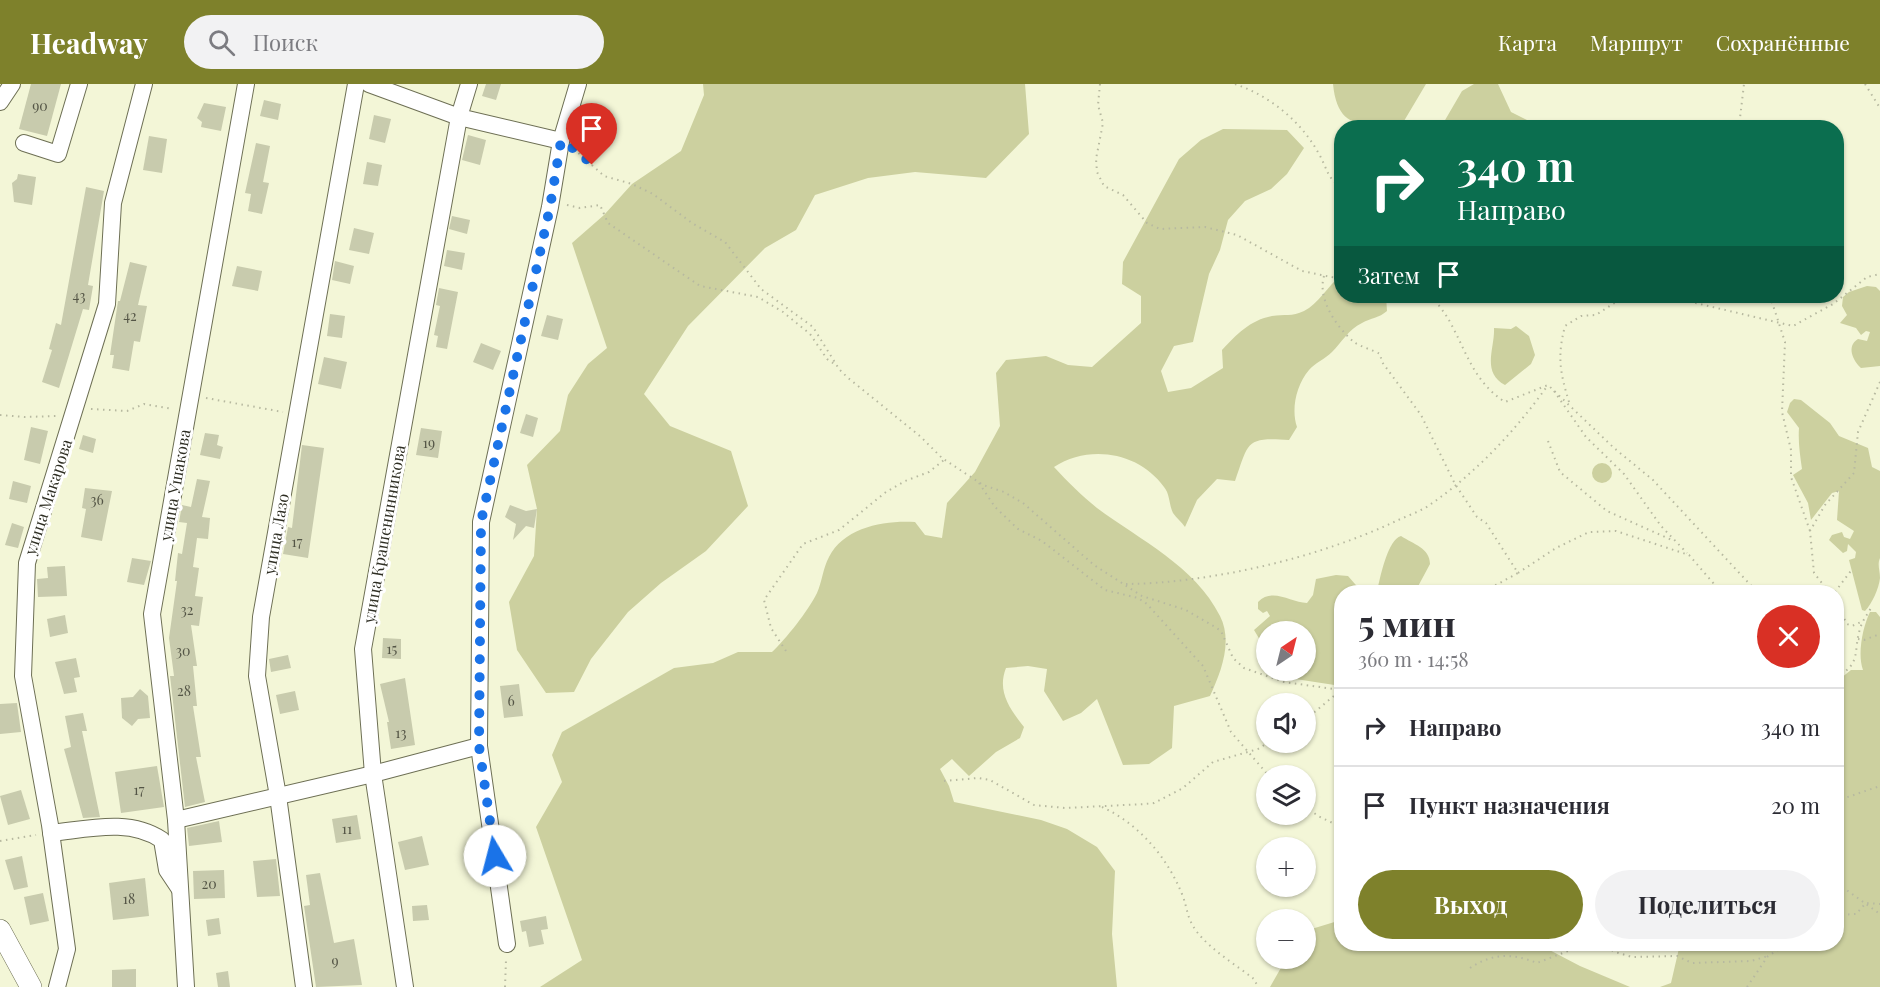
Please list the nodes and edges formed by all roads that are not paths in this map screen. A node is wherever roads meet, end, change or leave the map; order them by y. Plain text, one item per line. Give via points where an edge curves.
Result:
1 (12, 84) edge
2 (79, 84) edge
3 (144, 84) edge
4 (246, 84) edge
5 (356, 84) edge
6 (369, 84) edge
7 (469, 84) edge
8 (578, 84) edge
9 (0, 102) edge
10 (459, 117) junction
11 (561, 141) junction
12 (24, 143) dead end
13 (479, 746) junction
14 (373, 774) junction
15 (278, 796) junction
16 (176, 820) junction
17 (51, 833) junction
18 (180, 889) junction
19 (0, 930) edge
20 (507, 944) road end
21 (31, 987) edge
22 (57, 987) edge
23 (186, 987) edge
24 (304, 987) edge
25 (405, 987) edge

1 - 9 street
2 - 12 street via 58,154
3 - 17 street, улица Макарова via 113,202 106,304 27,563 22,676
4 - 16 street, улица Ушакова via 152,614
5 - 15 street, улица Лазо via 261,617 257,676
6 - 10 street
7 - 10 street, улица Крашенинникова
8 - 11 street
10 - 11 street
10 - 14 street, улица Крашенинникова via 363,649
11 - 13 street via 481,522
13 - 14 street
13 - 20 street
14 - 15 street
14 - 25 street, улица Крашенинникова
15 - 16 street
15 - 24 street, улица Лазо
16 - 18 street, улица Ушакова
17 - 18 street, улица Ушакова via 128,826 147,831 162,840 167,870
17 - 22 street, улица Макарова via 67,949
18 - 23 street, улица Ушакова
19 - 21 main road

